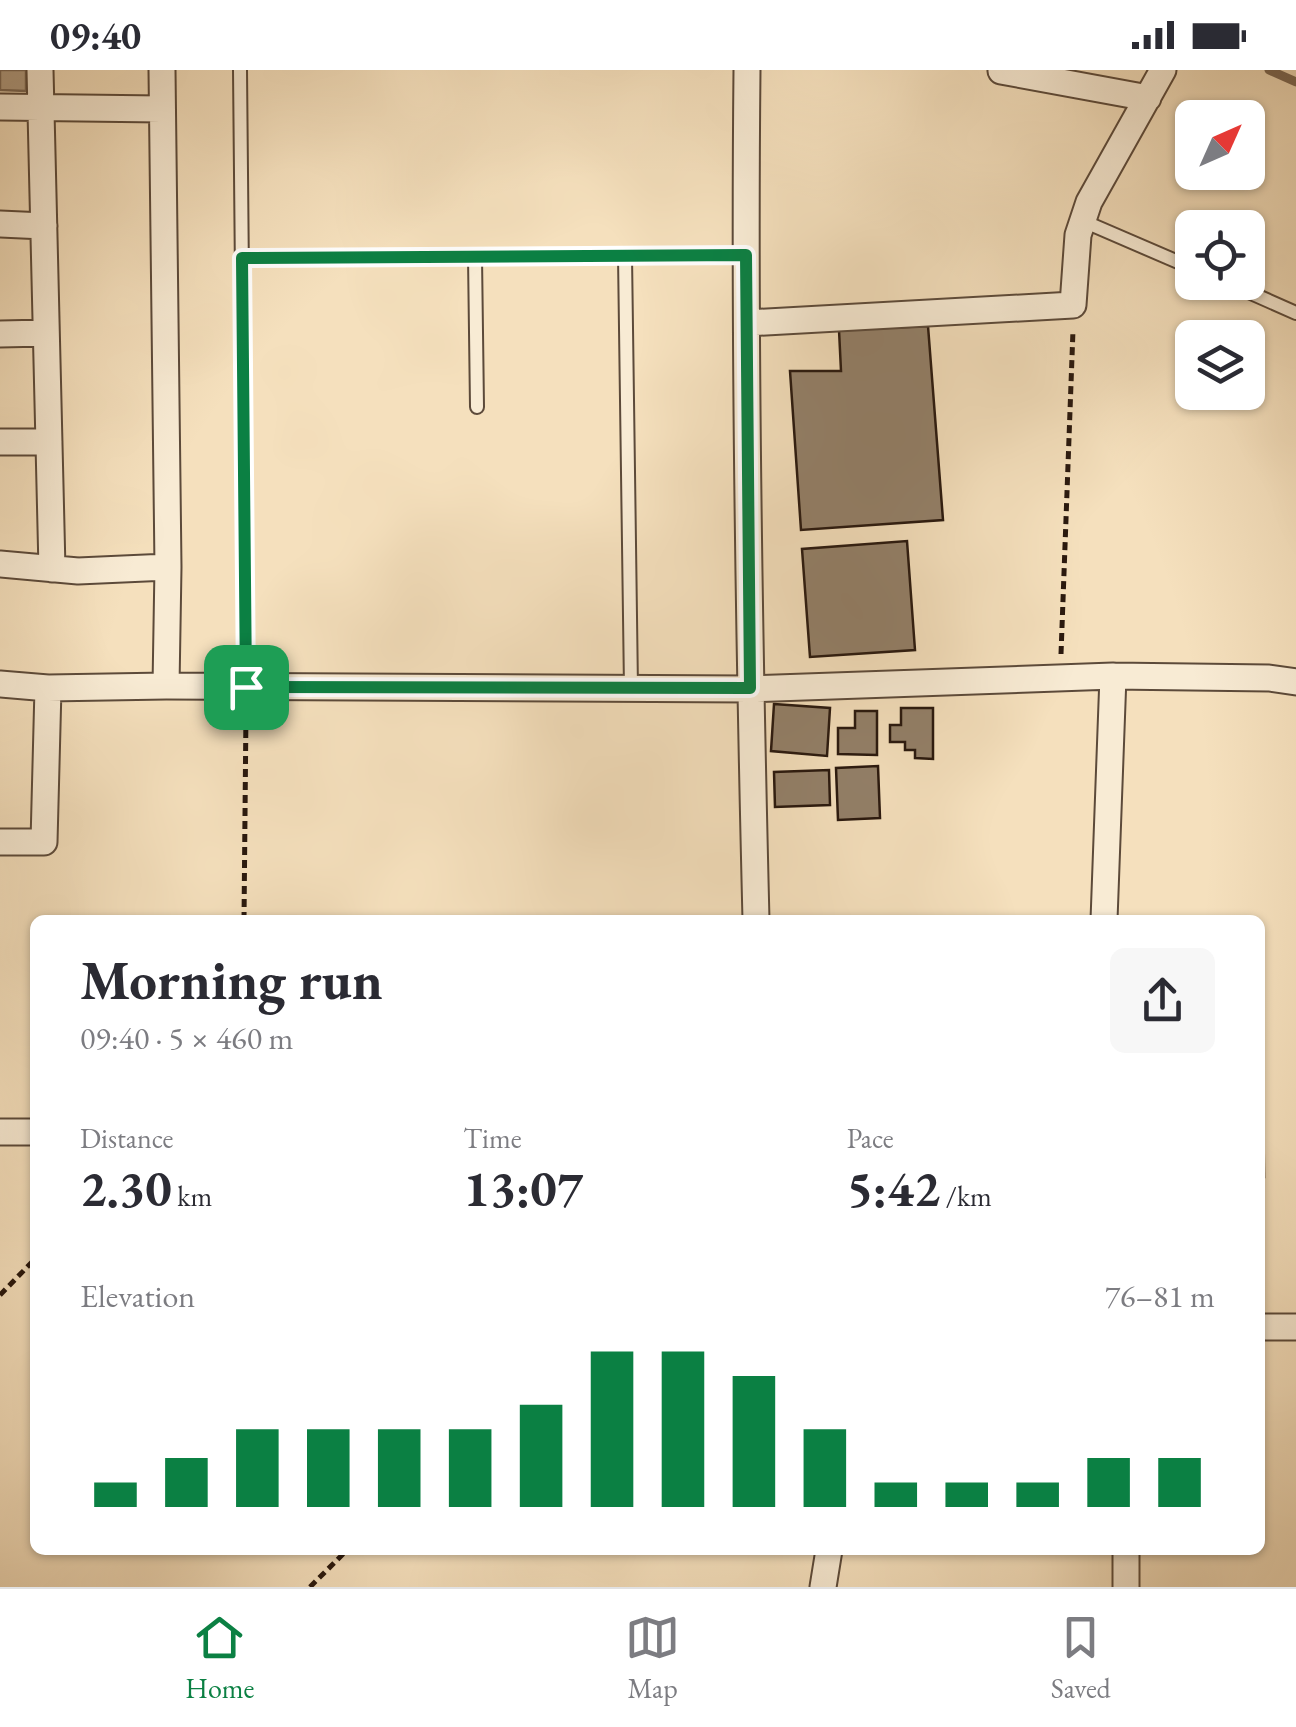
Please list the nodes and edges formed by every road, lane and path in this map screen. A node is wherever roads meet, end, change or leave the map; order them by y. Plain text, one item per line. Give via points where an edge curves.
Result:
1 (40, 70) edge
2 (162, 70) edge
3 (240, 70) edge
4 (747, 70) edge
5 (1163, 70) edge
6 (1001, 72) edge
7 (1148, 98) junction
8 (0, 107) edge
9 (41, 107) junction
10 (161, 109) junction
11 (1083, 221) junction
12 (0, 224) edge
13 (44, 226) junction
14 (746, 255) junction
15 (626, 256) junction
16 (475, 257) junction
17 (242, 258) junction
18 (1175, 261) edge
19 (1265, 299) edge
20 (1073, 304) junction
21 (1296, 312) edge
22 (747, 324) junction
23 (46, 333) junction
24 (0, 334) edge
25 (477, 407) dead end
26 (0, 442) edge
27 (49, 442) junction
28 (0, 564) edge
29 (168, 567) junction
30 (52, 568) junction
31 (1060, 676) junction
32 (1112, 676) junction
33 (1296, 682) edge
34 (0, 684) edge
35 (166, 686) junction
36 (246, 687) junction
37 (48, 688) junction
38 (631, 688) junction
39 (750, 688) junction
40 (0, 842) edge
41 (244, 915) edge
42 (756, 915) edge
43 (1104, 915) edge
44 (0, 1132) edge
45 (30, 1132) edge
46 (30, 1264) edge
47 (0, 1295) edge
48 (1265, 1327) edge
49 (1296, 1328) edge
50 (342, 1555) edge
51 (828, 1555) edge
52 (1126, 1555) edge
53 (310, 1587) edge
54 (823, 1587) edge
55 (1126, 1587) edge

1 - 9 street
2 - 10 street
3 - 17 lane
4 - 14 street
5 - 7 street
6 - 7 street
7 - 11 street
8 - 9 street
9 - 10 street
9 - 13 street
10 - 29 street
11 - 18 lane
11 - 20 street
12 - 13 street
13 - 23 street
14 - 15 lane
14 - 22 street
15 - 16 lane
15 - 38 lane
16 - 17 lane
16 - 25 lane
17 - 36 lane
19 - 21 lane
20 - 22 street
20 - 31 path
22 - 39 street
23 - 24 street
23 - 27 street
26 - 27 street
27 - 30 street
28 - 30 street
29 - 30 street
29 - 35 street
31 - 32 street
31 - 39 street
32 - 33 street
32 - 43 street
34 - 37 street
35 - 36 street
35 - 37 street
36 - 38 street
36 - 41 path
37 - 40 street via 44,842
38 - 39 street
39 - 42 street
44 - 45 street
46 - 47 path
48 - 49 street
50 - 53 path
51 - 54 street
52 - 55 street

